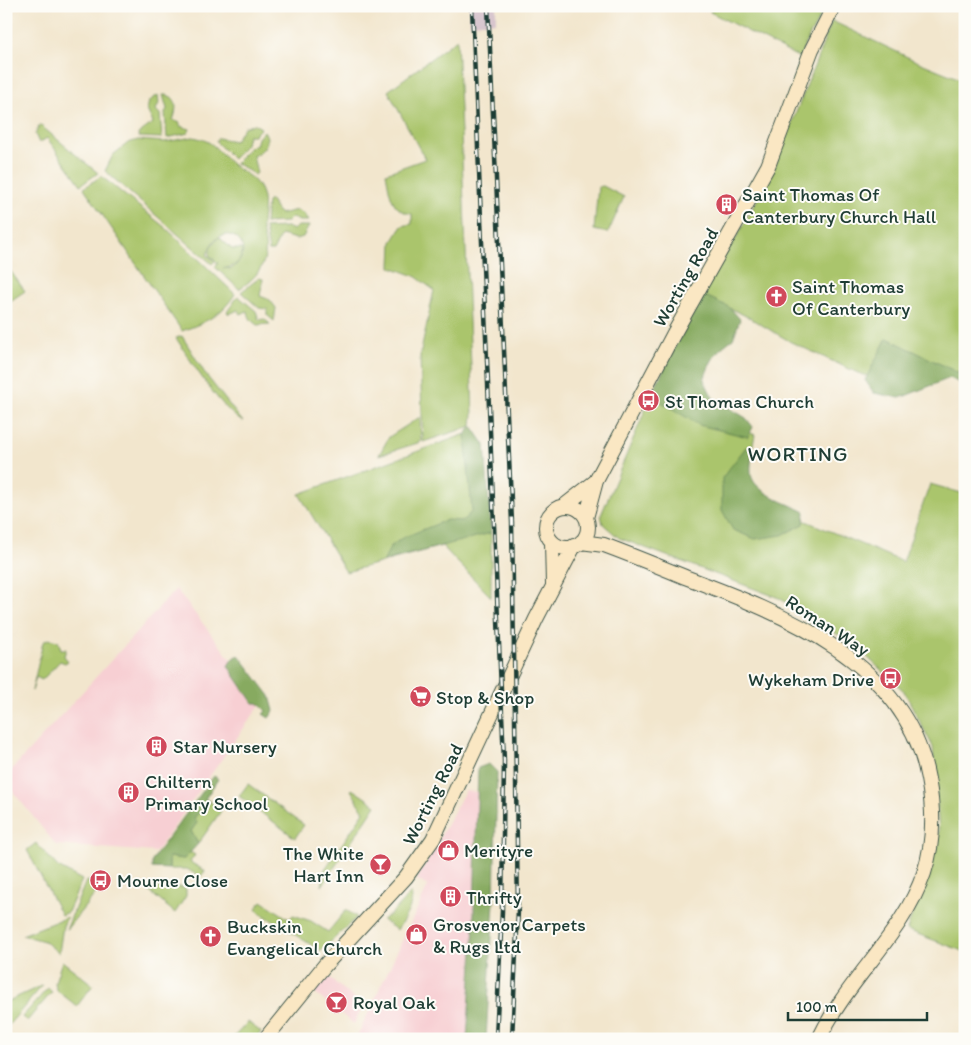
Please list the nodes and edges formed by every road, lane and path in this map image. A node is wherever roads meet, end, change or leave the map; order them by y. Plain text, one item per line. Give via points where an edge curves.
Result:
1 (834, 6) edge
2 (596, 481) junction
3 (564, 506) junction
4 (582, 534) junction
5 (552, 542) junction
6 (553, 585) junction
7 (265, 1039) edge
8 (819, 1039) edge

1 - 2 main road, Worting Road via 812,49 768,166
2 - 3 main road, Worting Road
2 - 4 main road, Worting Road
3 - 4 main road via 574,507
3 - 5 main road via 554,510 547,521 546,531
4 - 5 main road via 563,548
4 - 6 main road, Worting Road
4 - 8 main road, Roman Way via 775,612 827,642 870,675 897,704 912,731 926,764 932,797 932,827 924,873 902,917
5 - 6 main road, Worting Road
6 - 7 main road, Worting Road via 433,839 406,877 325,965

